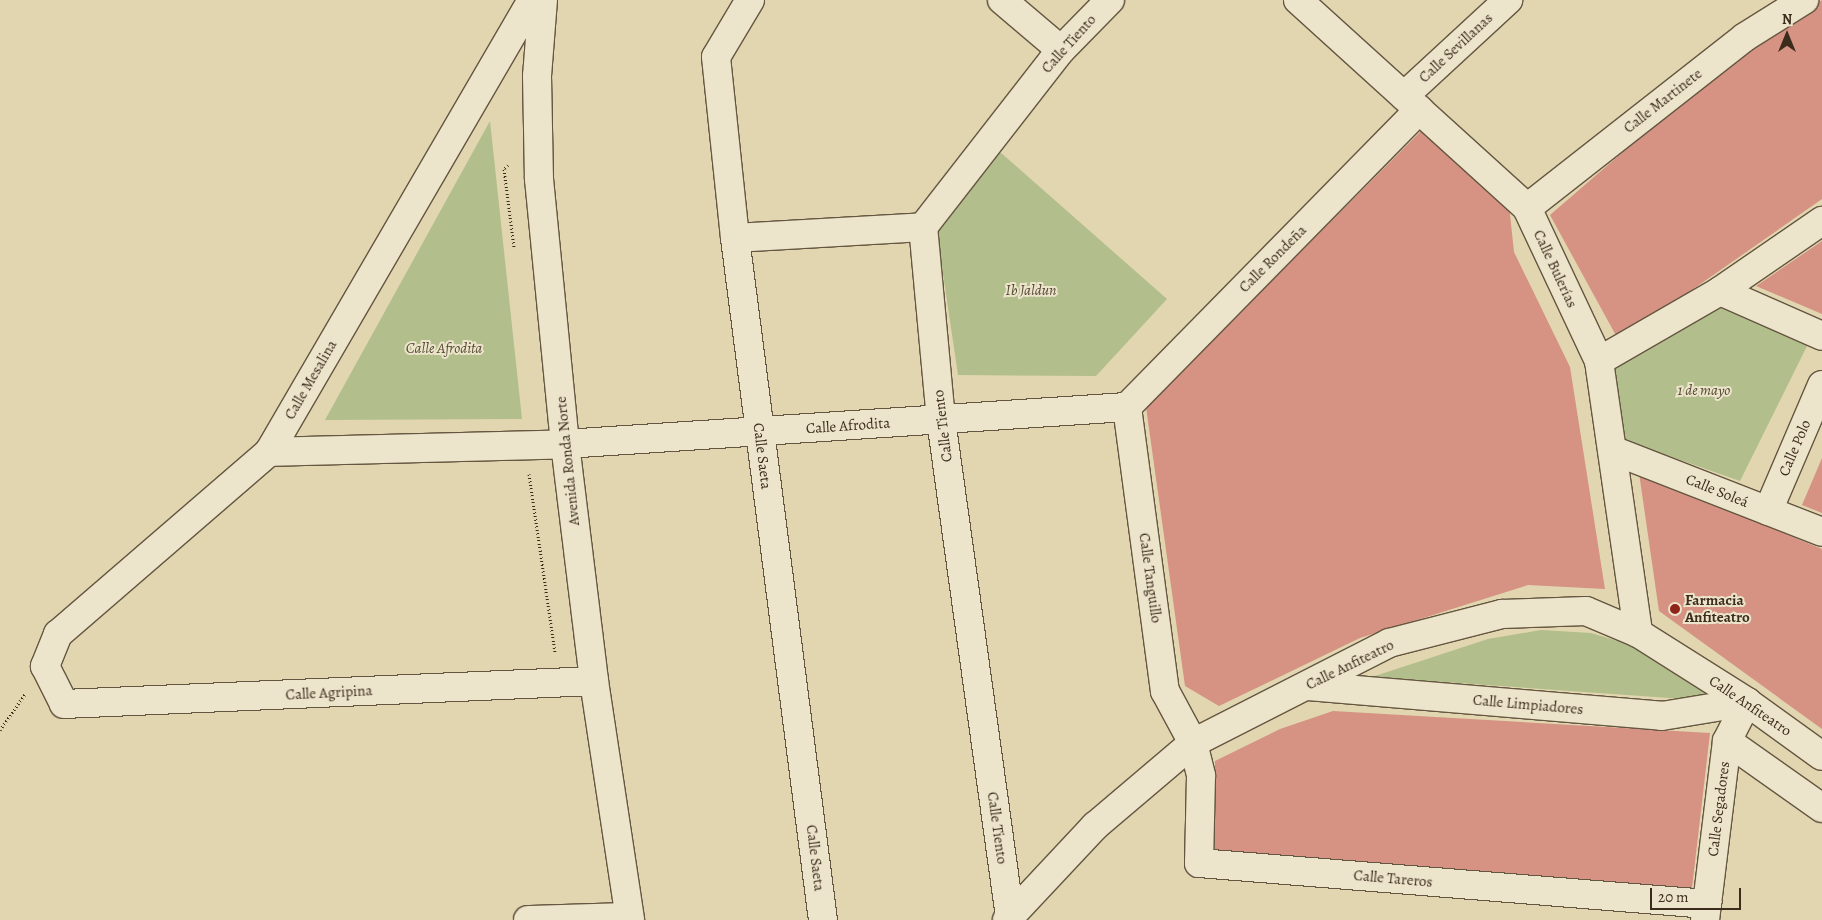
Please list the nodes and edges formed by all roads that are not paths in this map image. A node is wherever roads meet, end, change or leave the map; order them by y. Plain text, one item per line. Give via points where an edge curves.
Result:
1 (532, 0) edge
2 (543, 0) edge
3 (750, 0) edge
4 (1002, 0) edge
5 (1110, 0) edge
6 (1298, 0) edge
7 (1508, 0) edge
8 (1804, 0) edge
9 (1061, 50) junction
10 (1412, 103) junction
11 (1527, 208) junction
12 (1822, 221) edge
13 (923, 227) junction
14 (735, 238) junction
15 (1720, 291) junction
16 (1822, 336) edge
17 (1599, 360) junction
18 (1822, 385) edge
19 (1127, 407) junction
20 (942, 420) junction
21 (759, 432) junction
22 (565, 444) junction
23 (1612, 450) junction
24 (269, 452) junction
25 (1768, 511) junction
26 (1822, 532) edge
27 (1638, 633) junction
28 (594, 680) junction
29 (1308, 686) junction
30 (1747, 702) junction
31 (64, 704) joint
32 (1727, 741) junction
33 (1193, 743) junction
34 (1822, 756) edge
35 (1822, 808) edge
36 (1706, 912) edge
37 (629, 918) edge
38 (1008, 919) edge
39 (528, 920) edge
40 (823, 920) edge

1 - 24 street, Calle Mesalina
2 - 22 street, Avenida Ronda Norte via 537,76 539,179
3 - 14 street, Calle Saeta via 716,57
4 - 9 street
5 - 9 street, Calle Tiento
6 - 10 street, Calle Bulerías
7 - 10 street, Calle Sevillanas
8 - 11 street, Calle Martinete via 1745,38
9 - 13 street, Calle Tiento
10 - 11 street, Calle Bulerías
10 - 19 street, Calle Rondeña
11 - 17 street, Calle Bulerías
12 - 15 street
13 - 14 street
13 - 20 street, Calle Tiento
14 - 21 street, Calle Saeta
15 - 16 street
15 - 17 street
17 - 23 street, Calle Bulerías
18 - 25 street, Calle Polo
19 - 20 street, Calle Afrodita
19 - 33 street, Calle Tanguillo via 1165,691
20 - 21 street, Calle Afrodita
20 - 38 street, Calle Tiento
21 - 22 street, Calle Afrodita
21 - 40 street, Calle Saeta
22 - 24 street, Calle Afrodita
22 - 28 street, Avenida Ronda Norte
23 - 25 street, Calle Soleá
23 - 27 street, Calle Bulerías
24 - 31 street, Calle Mesalina via 58,634 44,666
25 - 26 street, Calle Soleá
27 - 29 street, Calle Anfiteatro via 1586,611 1502,614 1389,643
27 - 30 street, Calle Anfiteatro
28 - 31 street, Calle Agripina
28 - 37 street, Avenida Ronda Norte
29 - 30 street, Calle Limpiadores via 1662,716
29 - 33 street, Calle Anfiteatro
30 - 32 street, Calle Segadores
30 - 34 street, Calle Anfiteatro
32 - 35 street
32 - 36 street, Calle Segadores
33 - 36 street, Calle Tareros via 1201,776 1199,863
33 - 38 street, Calle Anfiteatro via 1095,826
37 - 39 street

